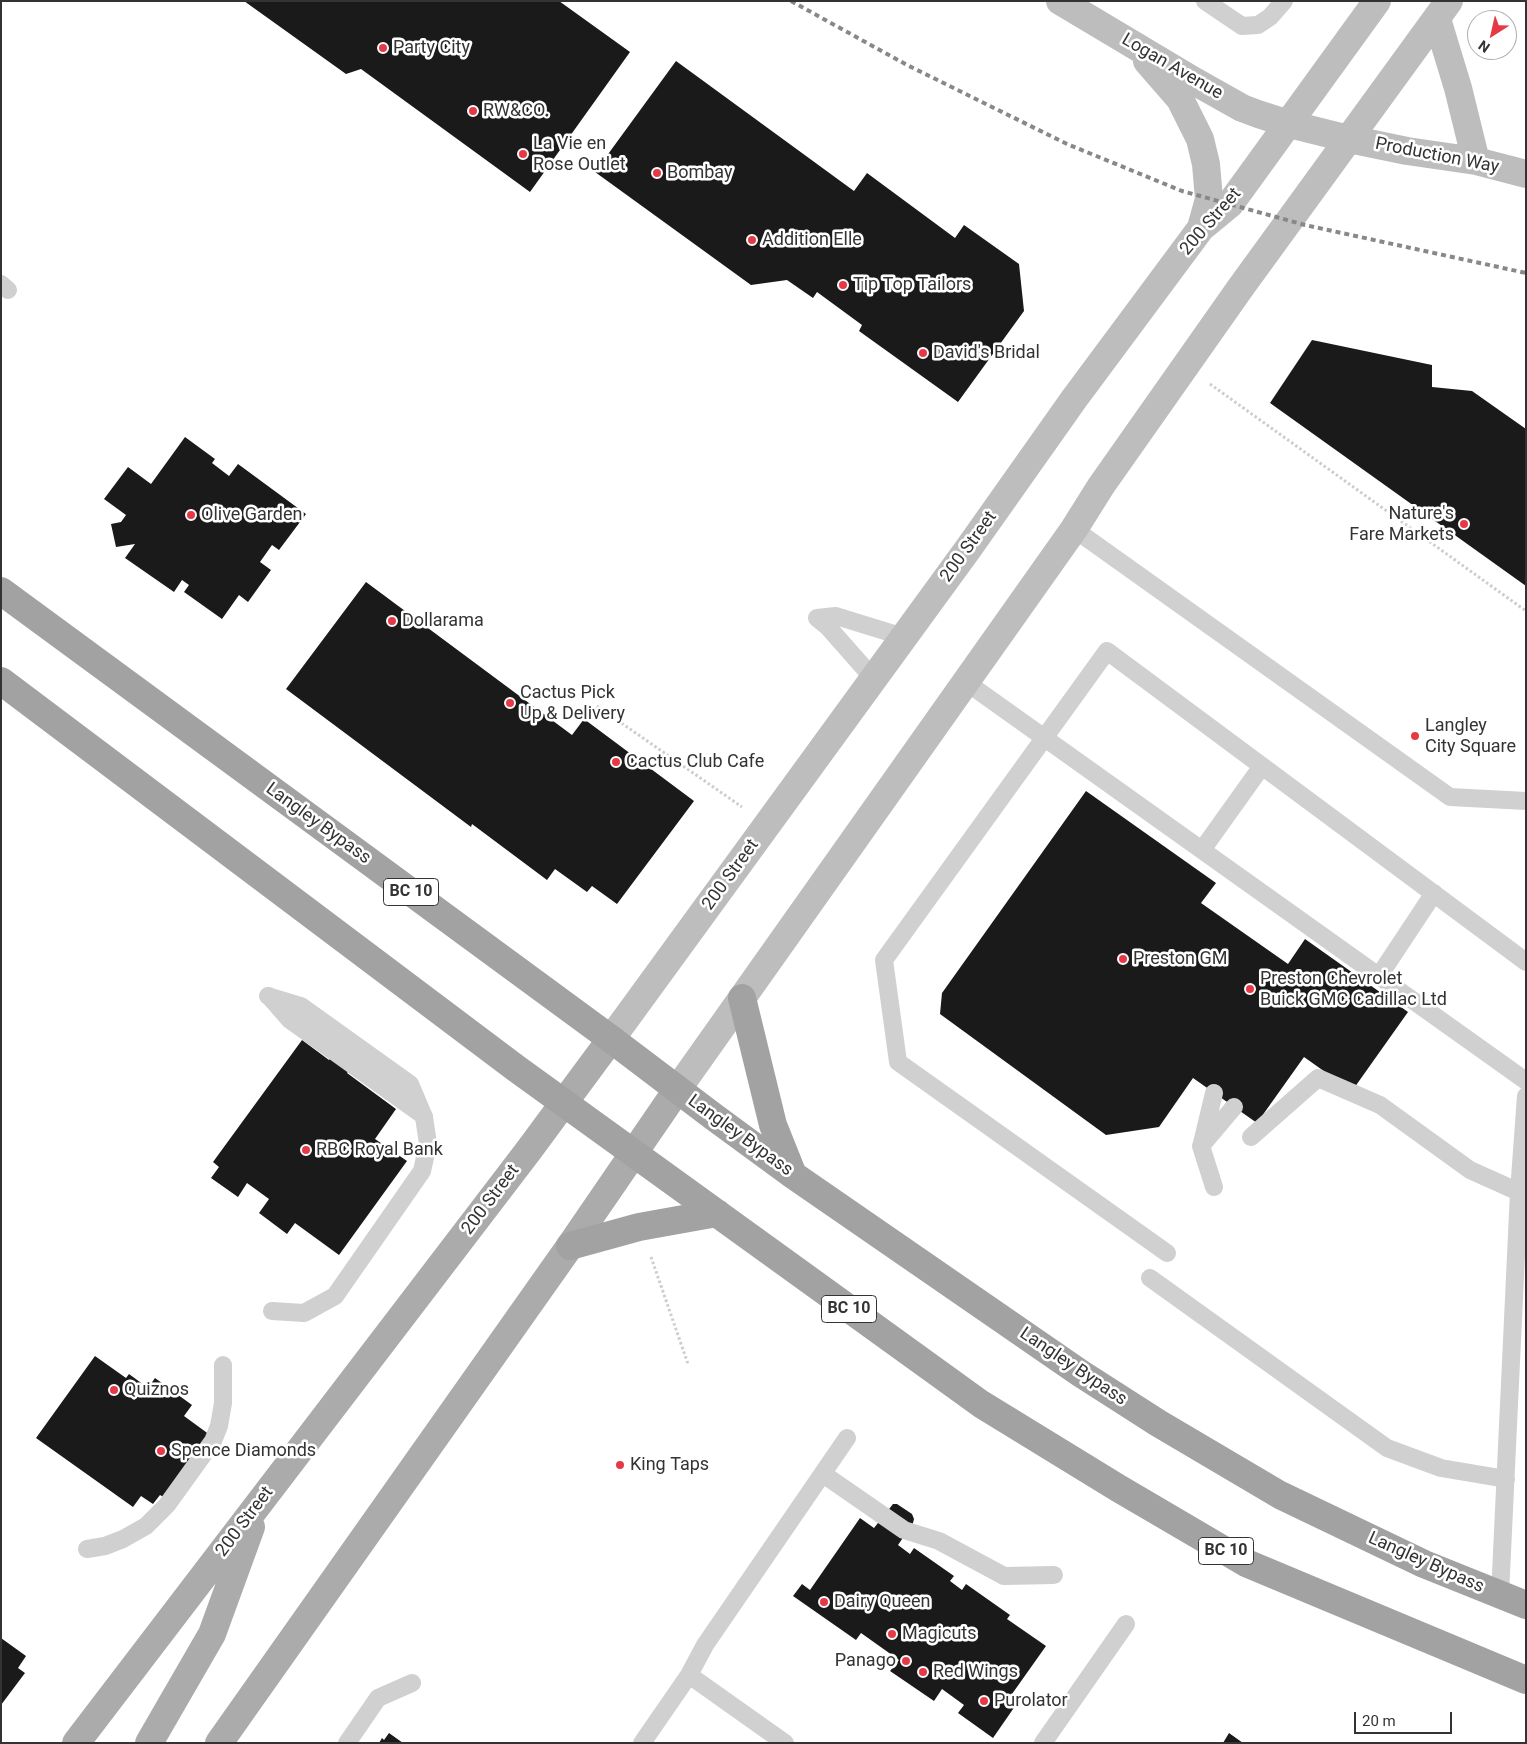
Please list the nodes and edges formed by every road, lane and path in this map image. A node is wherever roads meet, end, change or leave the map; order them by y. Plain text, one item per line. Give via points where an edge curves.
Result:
1 (1205, 1) edge
2 (1284, 1) edge
3 (1377, 1) edge
4 (1063, 2) edge
5 (1443, 10) edge
6 (1134, 44) junction
7 (1289, 124) junction
8 (1349, 139) junction
9 (1476, 161) junction
10 (1526, 174) edge
11 (1201, 228) junction
12 (1206, 381) dead end
13 (1074, 529) junction
14 (1, 591) edge
15 (1526, 611) edge
16 (904, 637) junction
17 (874, 678) junction
18 (1, 682) edge
19 (966, 682) junction
20 (597, 706) dead end
21 (1045, 738) junction
22 (1262, 766) junction
23 (1526, 800) edge
24 (742, 807) dead end
25 (1202, 850) junction
26 (1434, 893) junction
27 (1526, 962) edge
28 (1379, 976) junction
29 (268, 996) dead end
30 (742, 998) junction
31 (611, 1039) junction
32 (1526, 1081) edge
33 (677, 1090) junction
34 (1214, 1093) dead end
35 (1526, 1096) edge
36 (564, 1103) junction
37 (1234, 1107) dead end
38 (1250, 1137) dead end
39 (1201, 1146) junction
40 (633, 1153) junction
41 (793, 1175) junction
42 (1214, 1187) dead end
43 (1519, 1192) junction
44 (717, 1213) junction
45 (570, 1246) junction
46 (650, 1254) dead end
47 (1167, 1254) dead end
48 (1150, 1278) dead end
49 (272, 1311) dead end
50 (688, 1364) dead end
51 (222, 1365) dead end
52 (848, 1438) dead end
53 (823, 1474) junction
54 (1506, 1479) junction
55 (260, 1502) junction
56 (87, 1549) dead end
57 (1054, 1575) dead end
58 (1500, 1595) junction
59 (1526, 1605) edge
60 (1126, 1624) dead end
61 (689, 1675) junction
62 (1526, 1680) edge
63 (412, 1683) dead end
64 (76, 1743) edge
65 (149, 1743) edge
66 (219, 1743) edge
67 (347, 1743) edge
68 (642, 1743) edge
69 (785, 1743) edge
70 (1043, 1743) edge

1 - 2 lane via 1242,26 1258,25
3 - 7 main road, 200 Street
4 - 6 main road, Logan Avenue
5 - 8 main road
5 - 9 main road
6 - 7 main road, Logan Avenue via 1242,108
6 - 11 main road via 1180,100 1200,139 1206,164 1208,199
7 - 8 main road, Logan Avenue
7 - 11 main road, 200 Street via 1230,204
8 - 9 main road, Production Way
8 - 13 main road via 1246,280
9 - 10 main road, Production Way
11 - 16 main road, 200 Street
12 - 15 path
13 - 19 main road
13 - 23 lane via 1450,797
14 - 31 highway, Langley Bypass / BC 10
16 - 17 main road, 200 Street
16 - 17 lane via 836,616 817,618
17 - 31 main road, 200 Street
18 - 36 highway, BC 10
19 - 21 lane
19 - 30 main road
20 - 24 path
21 - 22 lane via 1107,651
21 - 25 lane
21 - 47 lane via 884,960 898,1062
22 - 25 lane
22 - 26 lane
25 - 28 lane via 1336,954
26 - 27 lane
26 - 28 lane
28 - 32 lane
29 - 49 lane via 301,1006 410,1084 424,1117 428,1144 422,1171 335,1296 304,1313
30 - 33 main road
30 - 41 highway via 772,1125
31 - 33 highway, Langley Bypass / BC 10
31 - 36 main road, 200 Street
33 - 40 main road
33 - 41 highway, Langley Bypass / BC 10
34 - 39 lane
35 - 43 lane
36 - 40 highway, BC 10
36 - 55 main road, 200 Street
37 - 39 lane
38 - 43 lane via 1318,1078 1380,1105 1470,1170
39 - 42 lane
40 - 44 highway, BC 10
40 - 45 main road
41 - 58 highway, Langley Bypass / BC 10 via 1158,1424 1280,1495 1424,1564
43 - 54 lane
44 - 45 highway via 639,1227
44 - 62 highway, BC 10 via 981,1404 1246,1563
45 - 66 main road
46 - 50 path
48 - 54 lane via 1387,1448 1441,1468
51 - 56 lane via 224,1403 213,1441 168,1505 146,1526 123,1539
52 - 53 lane
53 - 57 lane via 904,1530 939,1541 1004,1576
53 - 61 lane via 705,1644
54 - 58 lane
55 - 64 main road, 200 Street
55 - 65 main road via 212,1634
58 - 59 highway, Langley Bypass / BC 10
60 - 70 lane
61 - 68 lane
61 - 69 lane
63 - 67 lane via 378,1698

